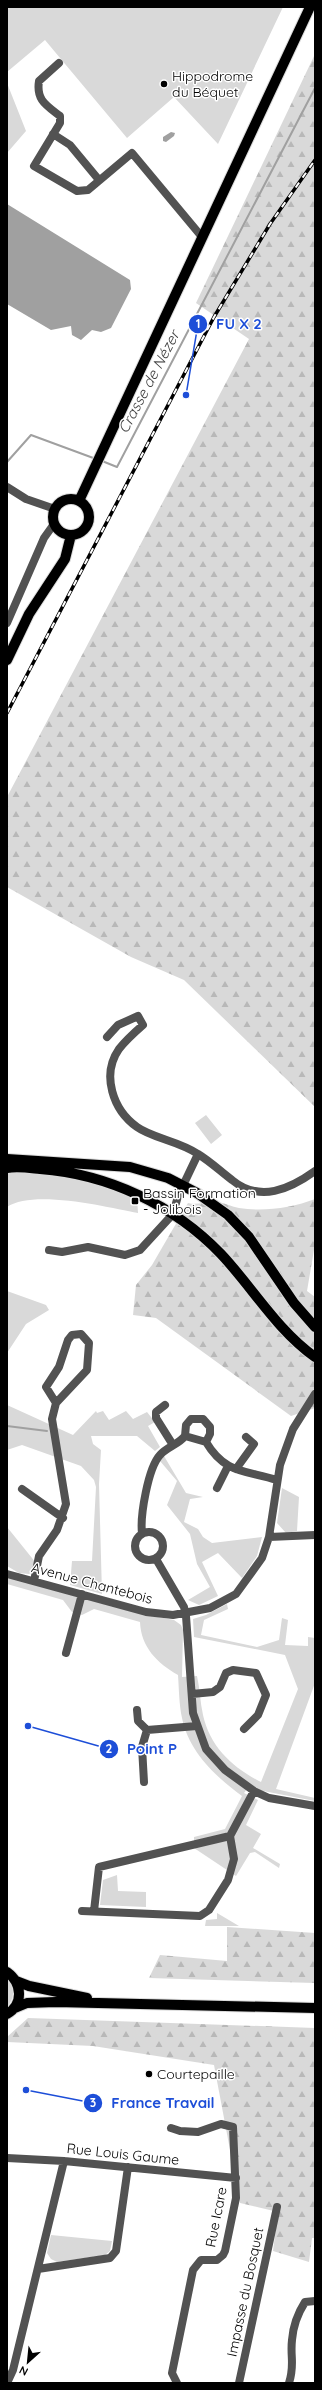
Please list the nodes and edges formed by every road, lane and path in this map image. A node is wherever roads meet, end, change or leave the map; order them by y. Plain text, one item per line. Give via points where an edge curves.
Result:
1 (310, 7) edge
2 (60, 63) dead end
3 (53, 134) junction
4 (99, 180) junction
5 (202, 237) junction
6 (7, 487) edge
7 (78, 501) junction
8 (55, 509) junction
9 (54, 524) junction
10 (71, 535) junction
11 (7, 623) edge
12 (7, 660) edge
13 (107, 1037) dead end
14 (198, 1154) junction
15 (7, 1159) edge
16 (7, 1168) edge
17 (315, 1170) edge
18 (183, 1185) junction
19 (173, 1214) junction
20 (49, 1250) dead end
21 (315, 1327) edge
22 (315, 1357) edge
23 (315, 1394) edge
24 (56, 1403) junction
25 (165, 1405) dead end
26 (185, 1436) junction
27 (246, 1436) dead end
28 (206, 1442) junction
29 (173, 1445) junction
30 (228, 1466) junction
31 (236, 1469) junction
32 (278, 1480) junction
33 (217, 1488) dead end
34 (22, 1489) dead end
35 (63, 1518) junction
36 (142, 1534) junction
37 (315, 1535) edge
38 (269, 1537) junction
39 (156, 1559) junction
40 (7, 1574) edge
41 (34, 1581) junction
42 (82, 1594) junction
43 (185, 1614) junction
44 (66, 1653) dead end
45 (192, 1694) junction
46 (137, 1710) dead end
47 (198, 1726) junction
48 (244, 1729) dead end
49 (147, 1730) junction
50 (144, 1782) dead end
51 (254, 1792) junction
52 (315, 1806) edge
53 (230, 1836) junction
54 (82, 1911) dead end
55 (94, 1911) junction
56 (7, 1972) edge
57 (16, 1981) junction
58 (113, 2002) junction
59 (315, 2008) edge
60 (11, 2011) edge
61 (171, 2128) dead end
62 (7, 2158) edge
63 (64, 2161) junction
64 (128, 2167) junction
65 (236, 2178) junction
66 (277, 2207) dead end
67 (38, 2269) junction
68 (315, 2301) edge
69 (9, 2382) edge
70 (177, 2383) edge
71 (239, 2383) edge
72 (290, 2383) edge

1 - 5 main road
2 - 3 street via 38,81 37,90 41,102 60,116 60,123
3 - 4 street via 70,145
3 - 4 street via 34,166 77,191 88,190
4 - 5 street via 132,153
5 - 7 main road
6 - 8 street via 26,499
7 - 8 main road via 63,501
7 - 10 main road via 87,509 89,521 82,531
8 - 9 main road
9 - 10 main road via 61,532
9 - 11 street via 44,538
10 - 12 main road via 69,551 29,614
13 - 14 street via 118,1026 138,1016 143,1026 119,1050 114,1063 111,1073 113,1097 127,1119 138,1128 172,1140
14 - 17 street via 211,1161 232,1181 248,1190 260,1192 291,1187
14 - 18 street
15 - 18 main road via 130,1167
16 - 19 main road via 56,1170 105,1181
18 - 19 street
18 - 21 main road via 228,1215 249,1237 294,1303
19 - 20 street via 140,1250 133,1253 117,1254 88,1248 62,1252
19 - 22 main road via 221,1254 275,1321
23 - 32 street, Avenue Chantebois via 293,1429 280,1465
24 - 24 street via 48,1392 47,1383 61,1363 68,1340 72,1335 82,1334 89,1343 87,1370
24 - 35 street via 52,1419 66,1500
25 - 29 street via 156,1412 156,1418
26 - 28 street
26 - 28 street via 186,1425 191,1419 203,1419 210,1427
26 - 29 street
27 - 31 street via 254,1444
28 - 30 street via 213,1454
29 - 36 street via 160,1455 154,1466 140,1520
30 - 31 street
30 - 33 street
31 - 32 street
32 - 38 street, Avenue Chantebois
34 - 35 street
35 - 41 street via 39,1556
36 - 39 street via 135,1545 137,1554 144,1560
36 - 39 street via 152,1532 160,1537 163,1547
37 - 38 street
38 - 43 street, Avenue Chantebois via 262,1558 236,1594 210,1608
39 - 43 street via 184,1607
40 - 41 street, Avenue Chantebois
41 - 42 street, Avenue Chantebois
42 - 43 street, Avenue Chantebois via 146,1612
42 - 44 street
43 - 45 street
45 - 47 street via 193,1713
45 - 48 street via 213,1692 220,1687 226,1673 233,1670 256,1673 266,1695 258,1715
46 - 49 street via 138,1721
47 - 49 street
47 - 51 street via 200,1738 212,1757 236,1780
49 - 50 street via 142,1747
51 - 52 street via 269,1798
51 - 53 street
53 - 55 street via 99,1867
53 - 55 street via 234,1859 231,1874 209,1910 200,1916
54 - 55 street
56 - 57 main road
57 - 58 main road via 43,1990
57 - 60 main road via 19,1994
58 - 59 main road
58 - 60 main road via 27,2003
61 - 65 street, Rue Icare via 198,2132 221,2124 233,2127
62 - 63 street, Rue Louis Gaume
63 - 64 street, Rue Louis Gaume
63 - 67 street
64 - 65 street, Rue Louis Gaume
64 - 67 street via 116,2251 110,2258
65 - 70 street, Rue Icare via 234,2209 223,2255 217,2260 201,2260 193,2270 172,2373
66 - 71 street, Impasse du Bosquet
67 - 69 street
68 - 72 street via 305,2302 299,2313 292,2340 294,2365

